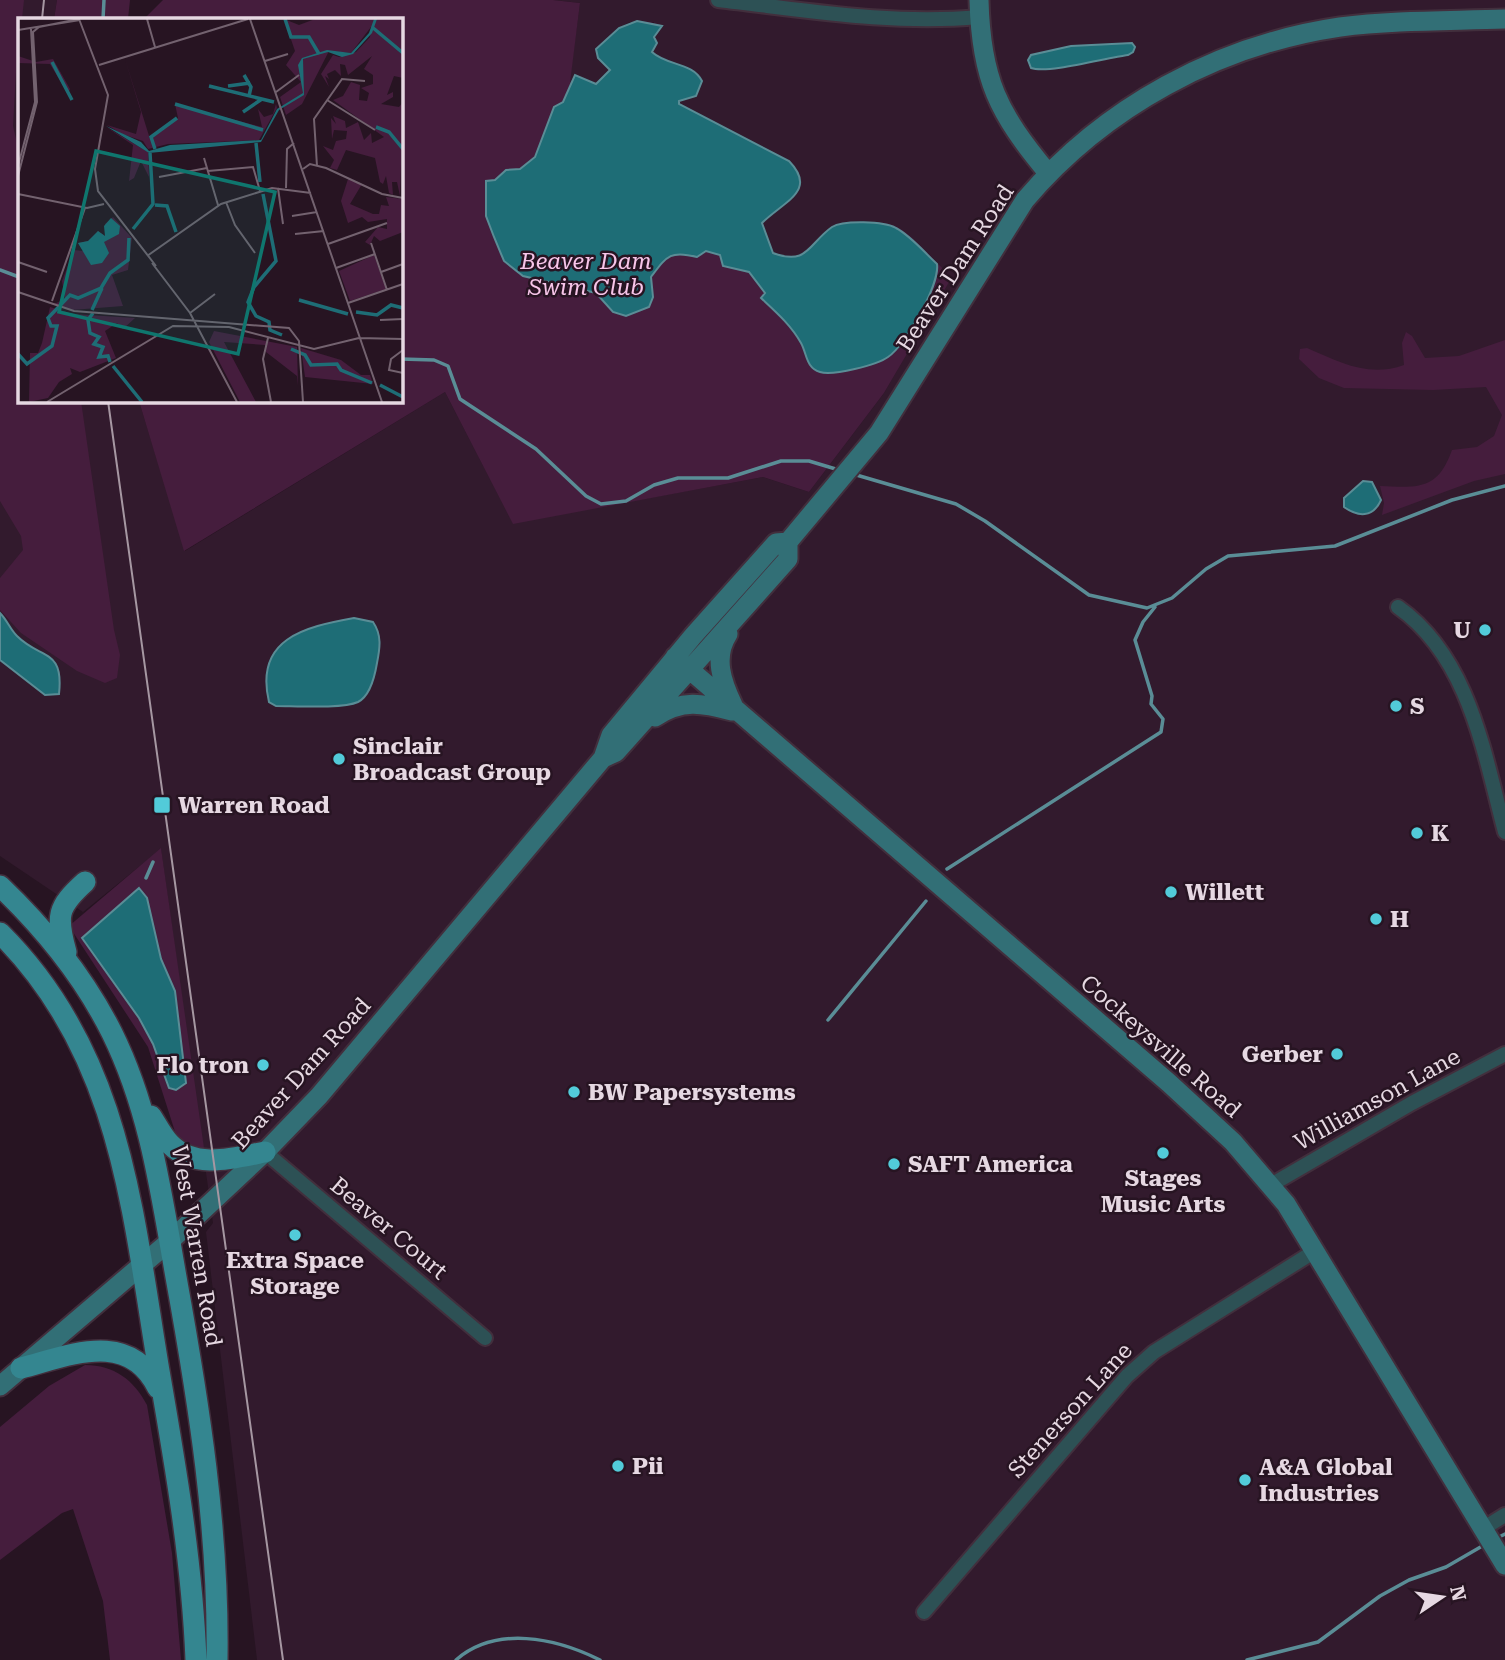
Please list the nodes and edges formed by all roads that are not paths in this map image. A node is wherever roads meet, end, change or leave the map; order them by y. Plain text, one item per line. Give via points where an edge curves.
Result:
1 (718, 0) edge
2 (979, 9) edge
3 (1505, 19) edge
4 (1048, 173) junction
5 (788, 541) junction
6 (1398, 607) dead end
7 (739, 615) junction
8 (675, 657) junction
9 (691, 671) junction
10 (736, 712) junction
11 (639, 726) junction
12 (603, 758) junction
13 (1505, 832) edge
14 (85, 882) dead end
15 (0, 886) edge
16 (0, 926) edge
17 (0, 933) edge
18 (26, 963) junction
19 (70, 964) junction
20 (1505, 1054) edge
21 (142, 1105) junction
22 (265, 1152) junction
23 (1271, 1185) junction
24 (170, 1241) junction
25 (1315, 1251) junction
26 (142, 1266) junction
27 (485, 1338) dead end
28 (21, 1368) junction
29 (0, 1386) edge
30 (164, 1402) junction
31 (1505, 1515) edge
32 (1489, 1537) junction
33 (1505, 1565) edge
34 (923, 1612) dead end
35 (196, 1660) edge
36 (217, 1660) edge

1 - 2 street via 875,19 940,21
2 - 4 main road via 984,57 994,93 1011,126
3 - 4 main road, Beaver Dam Road via 1349,26 1237,54 1141,100
4 - 5 main road, Beaver Dam Road via 1004,230 864,453
5 - 7 main road, Beaver Dam Road via 788,559
5 - 8 main road, Beaver Dam Road via 776,543
6 - 13 street via 1429,633 1468,701
7 - 9 main road, Beaver Dam Road
7 - 10 main road via 721,645 720,656 722,678
8 - 9 main road, Cockeysville Road
8 - 12 main road, Beaver Dam Road via 611,735
9 - 10 main road, Cockeysville Road
9 - 11 main road, Beaver Dam Road
10 - 11 main road via 708,704 682,704
10 - 23 main road, Cockeysville Road via 1169,1083 1217,1126
11 - 12 main road, Beaver Dam Road via 616,752
12 - 22 main road, Beaver Dam Road via 319,1096
14 - 19 main road via 61,910 60,929
15 - 19 main road, West Warren Road
16 - 18 main road
17 - 18 main road
18 - 26 main road via 82,1049 103,1096 124,1166
19 - 21 main road, West Warren Road via 111,1032
20 - 23 street, Williamson Lane
21 - 22 main road via 169,1143 197,1160
21 - 24 main road, West Warren Road
22 - 24 main road, Beaver Dam Road
22 - 27 street, Beaver Court
23 - 25 main road, Cockeysville Road
24 - 26 main road, Beaver Dam Road
24 - 36 main road, West Warren Road via 210,1493 217,1576
25 - 32 main road, Cockeysville Road
25 - 34 street, Stenerson Lane via 1154,1352 1127,1376
26 - 28 main road, Beaver Dam Road
26 - 30 main road
28 - 29 main road, Beaver Dam Road
28 - 30 main road via 85,1351 116,1352 149,1370
30 - 35 main road via 188,1551
31 - 32 street
32 - 33 main road, Cockeysville Road

